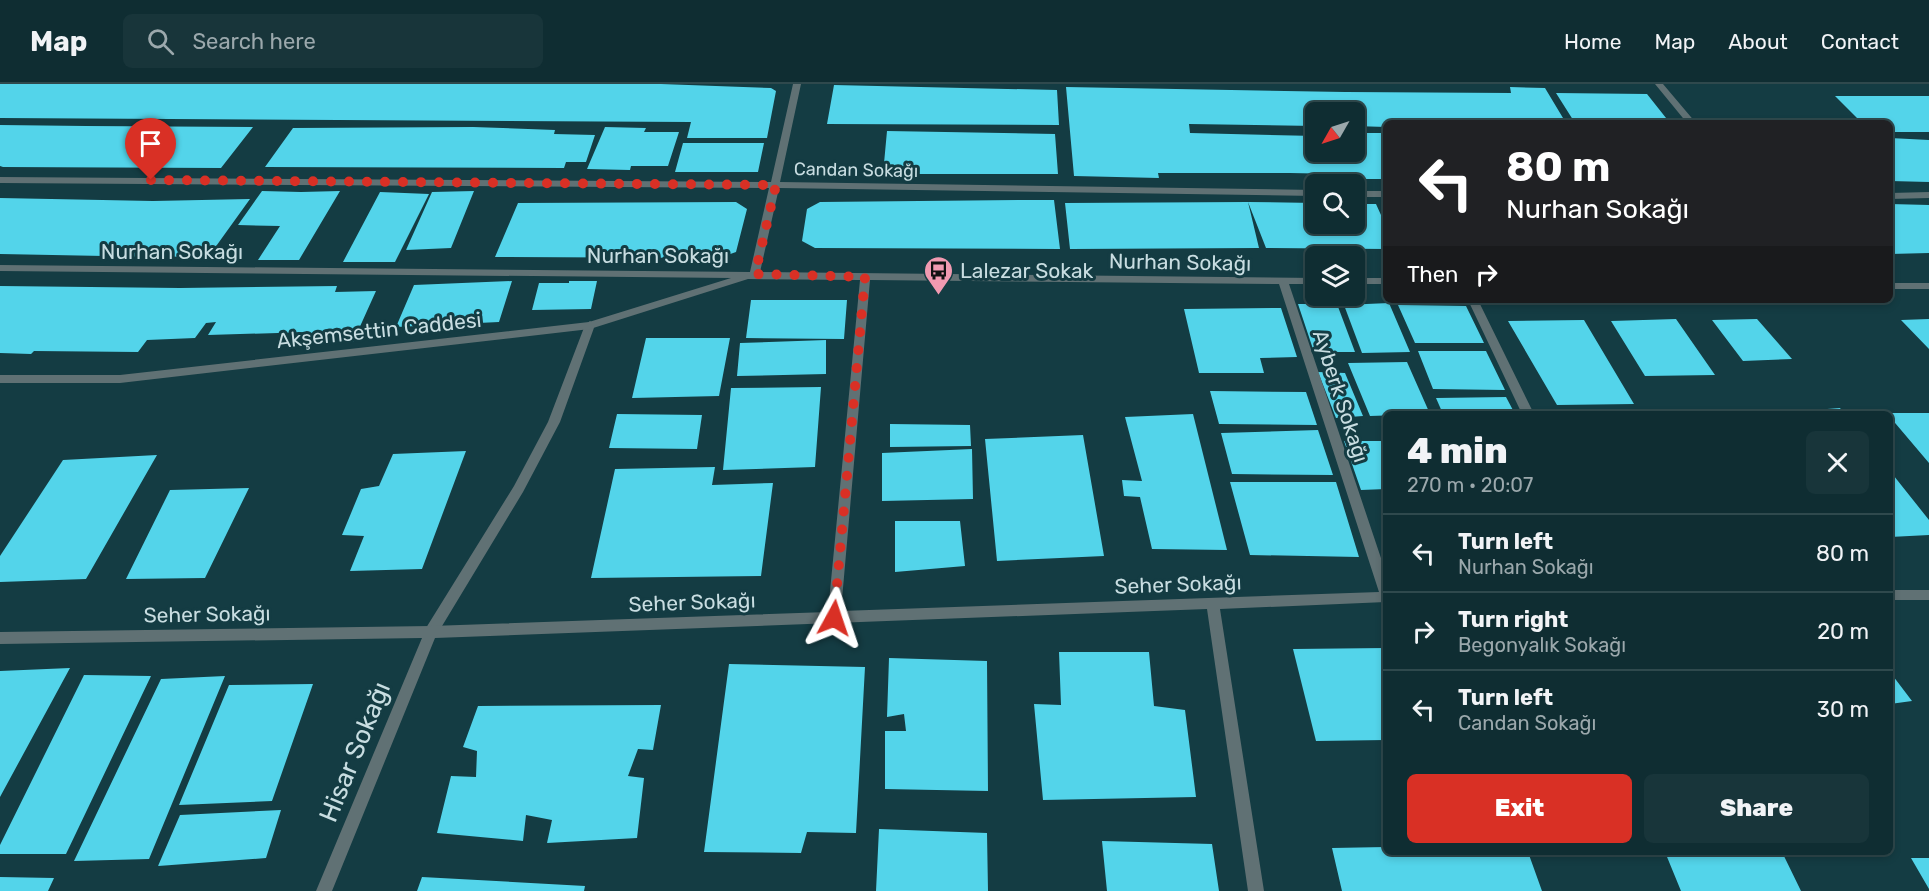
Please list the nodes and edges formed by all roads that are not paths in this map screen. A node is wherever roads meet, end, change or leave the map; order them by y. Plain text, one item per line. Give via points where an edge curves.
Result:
1 (797, 84) edge
2 (1659, 84) edge
3 (1689, 120) edge
4 (0, 180) edge
5 (776, 185) junction
6 (1305, 193) edge
7 (1365, 194) edge
8 (1383, 194) edge
9 (1893, 195) edge
10 (1929, 195) edge
11 (0, 268) edge
12 (755, 274) junction
13 (865, 277) junction
14 (1282, 281) junction
15 (1305, 281) edge
16 (1365, 281) edge
17 (1383, 281) edge
18 (1893, 286) edge
19 (1929, 286) edge
20 (1474, 303) edge
21 (590, 325) junction
22 (0, 379) edge
23 (1527, 411) edge
24 (1383, 583) edge
25 (1893, 595) edge
26 (1929, 595) edge
27 (1383, 597) edge
28 (1213, 603) junction
29 (834, 618) junction
30 (431, 632) junction
31 (0, 638) edge
32 (324, 891) edge
33 (1256, 891) edge

1 - 5 street
2 - 3 street
4 - 5 street, Candan Sokağı
5 - 6 street, Candan Sokağı
5 - 12 street
7 - 8 street
9 - 10 street
11 - 12 street, Nurhan Sokağı
12 - 13 street, Nurhan Sokağı
12 - 21 street, Akşemsettin Caddesi
13 - 14 street, Nurhan Sokağı
13 - 29 street
14 - 15 street, Nurhan Sokağı
14 - 24 street, Ayberk Sokağı
16 - 17 street
18 - 19 street
20 - 23 street
21 - 22 street, Akşemsettin Caddesi via 120,379
21 - 30 street, Hisar Sokağı via 554,423 519,489
25 - 26 street
27 - 28 street, Seher Sokağı
28 - 29 street, Seher Sokağı
28 - 33 street
29 - 30 street, Seher Sokağı
30 - 31 street, Seher Sokağı
30 - 32 street, Hisar Sokağı

